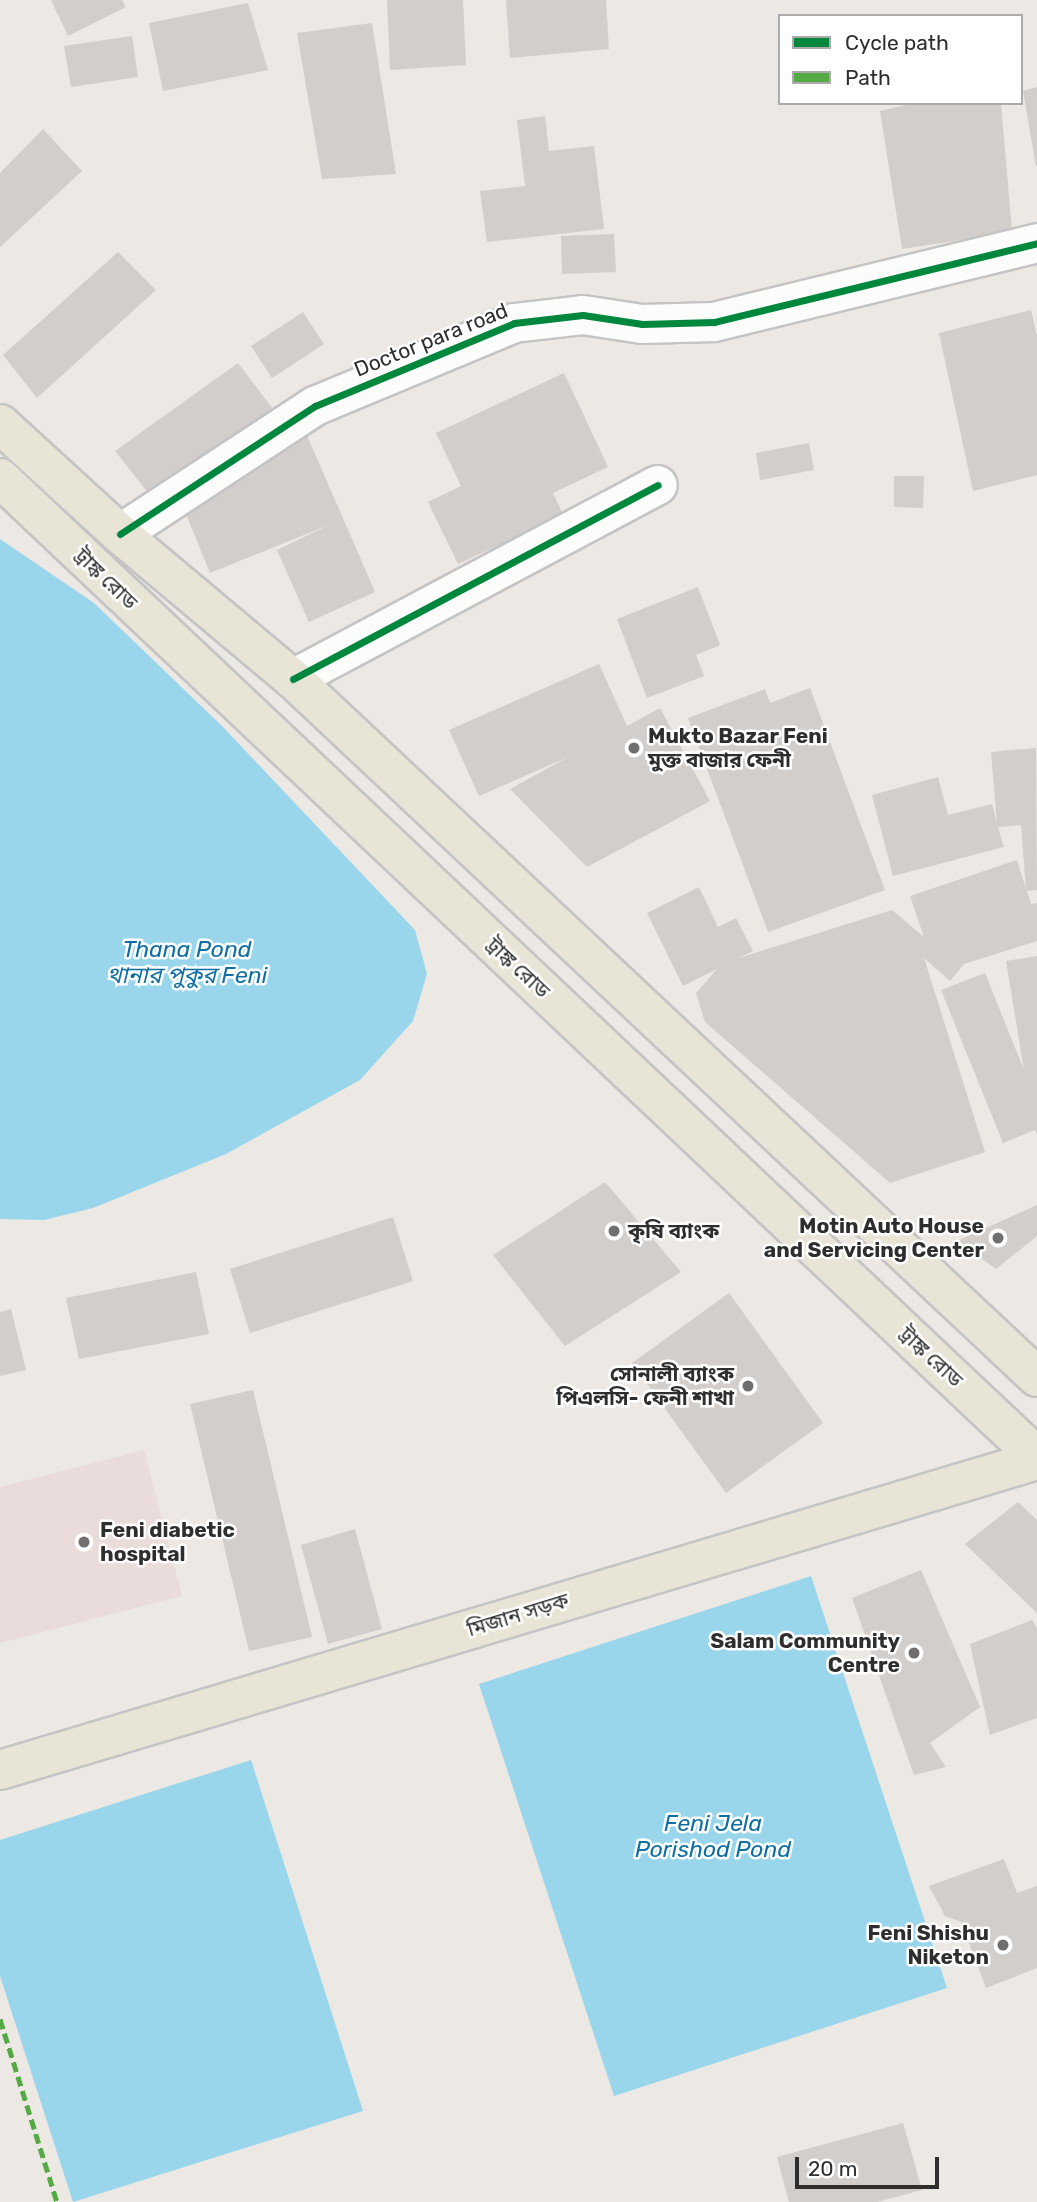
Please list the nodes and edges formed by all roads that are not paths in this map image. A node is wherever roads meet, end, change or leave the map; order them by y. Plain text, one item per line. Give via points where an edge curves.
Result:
1 (1037, 243) edge
2 (0, 424) edge
3 (0, 478) edge
4 (658, 485) dead end
5 (120, 534) junction
6 (293, 679) junction
7 (1037, 1377) edge
8 (1037, 1459) edge
9 (0, 1770) edge

1 - 5 street, Doctor para road via 714,322 642,324 583,315 514,323 315,406
2 - 5 main road, ট্রাঙ্ক রোড
3 - 8 main road, ট্রাঙ্ক রোড
4 - 6 street
5 - 6 main road, ট্রাঙ্ক রোড
6 - 7 main road, ট্রাঙ্ক রোড
8 - 9 main road, মিজান সড়ক

